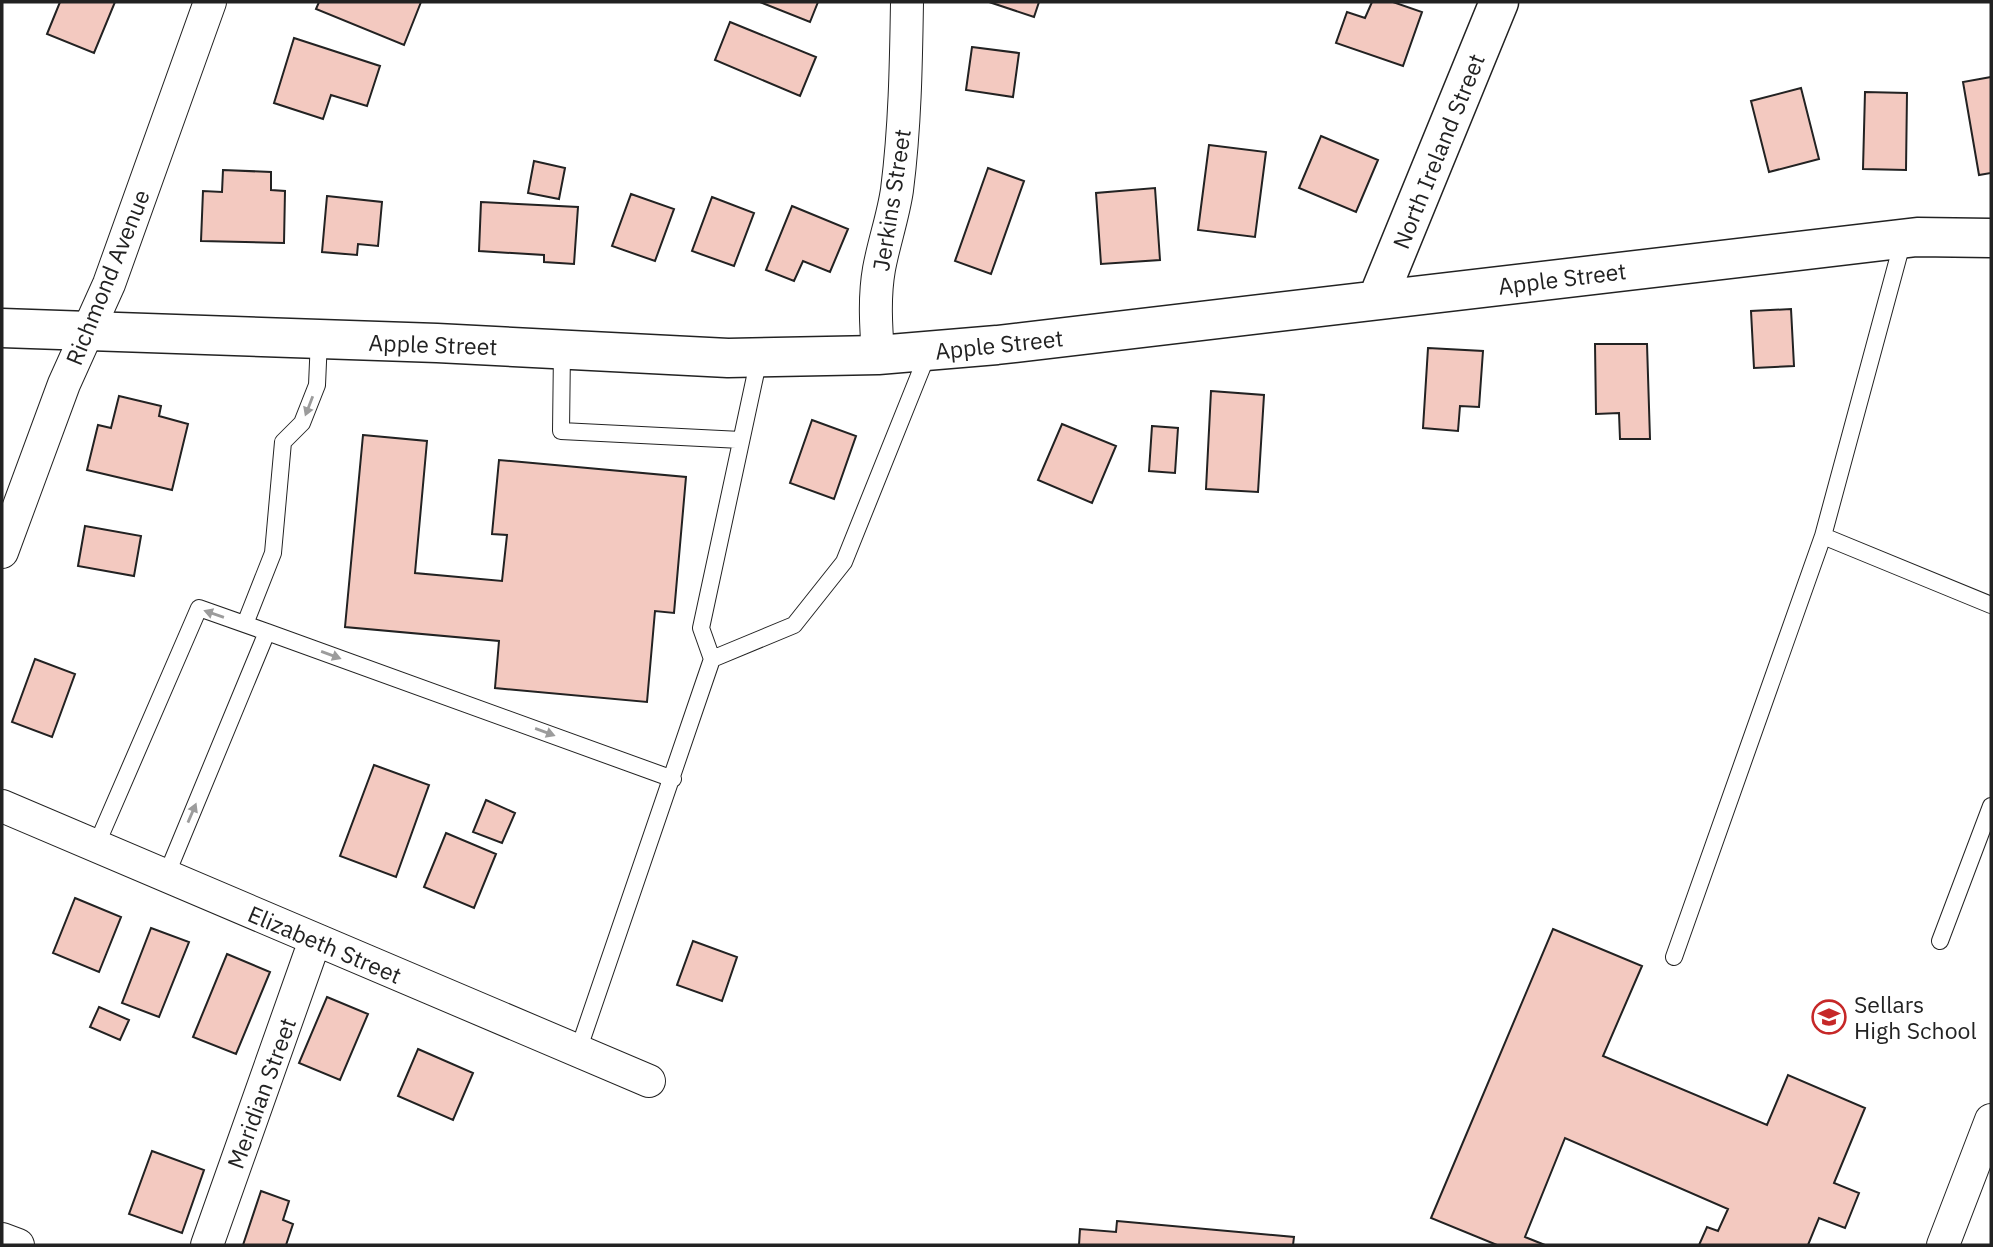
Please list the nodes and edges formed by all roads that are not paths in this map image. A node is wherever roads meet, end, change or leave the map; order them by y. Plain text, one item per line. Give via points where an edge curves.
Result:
1 (210, 2) edge
2 (907, 2) edge
3 (1499, 2) edge
4 (1991, 238) edge
5 (1904, 239) junction
6 (1377, 300) junction
7 (2, 328) edge
8 (87, 332) junction
9 (319, 339) junction
10 (562, 350) junction
11 (929, 351) junction
12 (878, 355) junction
13 (759, 358) junction
14 (741, 440) junction
15 (1823, 536) junction
16 (2, 552) edge
17 (1991, 605) edge
18 (245, 624) junction
19 (267, 632) junction
20 (712, 659) junction
21 (673, 779) junction
22 (2, 806) edge
23 (1991, 806) edge
24 (96, 846) junction
25 (166, 876) junction
26 (315, 940) junction
27 (1940, 941) dead end
28 (1674, 957) dead end
29 (578, 1051) junction
30 (649, 1080) dead end
31 (1991, 1120) edge
32 (2, 1239) edge
33 (18, 1245) edge
34 (207, 1245) edge
35 (1942, 1245) edge

1 - 8 street, Richmond Avenue via 109,284
2 - 12 street, Jerkins Street via 905,111 897,191 879,270
3 - 6 street, North Ireland Street
4 - 5 street, Apple Street
5 - 6 street, Apple Street
5 - 15 lane
6 - 11 street, Apple Street
7 - 8 street, Apple Street
8 - 9 street, Apple Street
8 - 16 street, Richmond Avenue
9 - 10 street, Apple Street
9 -> 18 lane via 317,385 302,424 283,442 272,553
10 - 13 street, Apple Street
10 - 14 lane via 561,431
11 - 12 street, Apple Street
11 - 20 lane via 844,562 794,625
12 - 13 street, Apple Street
13 - 14 lane
14 - 20 lane via 701,628
15 - 17 lane
15 - 28 lane
18 - 19 lane
18 -> 24 lane via 199,608
19 -> 21 lane
25 -> 19 lane
20 - 21 lane
21 - 29 lane
22 - 24 street, Elizabeth Street
23 - 27 lane
24 - 25 street, Elizabeth Street
25 - 26 street, Elizabeth Street
26 - 29 street, Elizabeth Street
26 - 34 street, Meridian Street
29 - 30 street, Elizabeth Street
31 - 35 street
32 - 33 street

